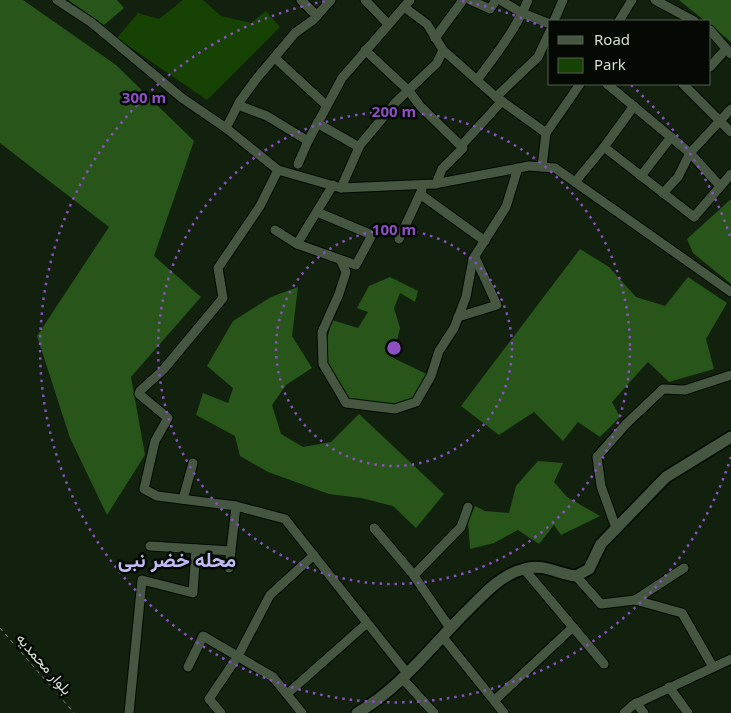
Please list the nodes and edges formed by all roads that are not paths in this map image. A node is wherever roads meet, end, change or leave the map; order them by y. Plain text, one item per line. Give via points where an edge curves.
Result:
1 (57, 0) edge
2 (301, 0) edge
3 (331, 0) edge
4 (365, 0) edge
5 (463, 0) edge
6 (470, 0) edge
7 (498, 0) edge
8 (528, 0) edge
9 (563, 0) edge
10 (632, 0) edge
11 (655, 0) edge
12 (407, 3) edge
13 (672, 4) edge
14 (522, 13) junction
15 (317, 16) junction
16 (680, 18) edge
17 (554, 20) edge
18 (620, 20) edge
19 (548, 23) edge
20 (388, 24) junction
21 (711, 31) edge
22 (548, 35) edge
23 (435, 38) junction
24 (365, 50) junction
25 (443, 50) junction
26 (729, 52) edge
27 (275, 58) junction
28 (711, 65) edge
29 (477, 80) junction
30 (579, 85) edge
31 (608, 85) edge
32 (688, 86) edge
33 (409, 91) junction
34 (499, 99) junction
35 (238, 105) junction
36 (326, 105) junction
37 (634, 106) junction
38 (731, 109) edge
39 (721, 121) junction
40 (318, 123) junction
41 (226, 128) junction
42 (731, 132) edge
43 (546, 133) junction
44 (671, 137) junction
45 (308, 141) junction
46 (461, 146) junction
47 (359, 147) junction
48 (604, 147) junction
49 (690, 153) junction
50 (298, 164) dead end
51 (542, 167) junction
52 (518, 168) junction
53 (278, 170) junction
54 (731, 174) edge
55 (641, 176) junction
56 (576, 182) junction
57 (436, 184) junction
58 (424, 185) junction
59 (720, 186) junction
60 (337, 187) junction
61 (663, 193) junction
62 (420, 194) junction
63 (317, 212) junction
64 (275, 230) dead end
65 (399, 239) dead end
66 (485, 241) junction
67 (297, 244) junction
68 (475, 257) junction
69 (341, 261) junction
70 (731, 292) edge
71 (458, 317) junction
72 (731, 375) edge
73 (731, 438) edge
74 (193, 463) dead end
75 (183, 499) junction
76 (236, 506) junction
77 (468, 506) dead end
78 (374, 528) dead end
79 (616, 528) junction
80 (150, 546) dead end
81 (196, 549) junction
82 (231, 551) junction
83 (314, 555) junction
84 (229, 568) dead end
85 (524, 568) junction
86 (684, 568) dead end
87 (414, 575) junction
88 (576, 576) junction
89 (635, 600) junction
90 (366, 624) junction
91 (573, 627) junction
92 (450, 628) junction
93 (442, 636) junction
94 (238, 656) junction
95 (731, 659) edge
96 (604, 664) dead end
97 (188, 666) dead end
98 (713, 667) junction
99 (404, 675) junction
100 (669, 687) junction
101 (286, 694) junction
102 (495, 700) junction
103 (636, 703) junction
104 (129, 713) edge
105 (221, 713) edge
106 (302, 713) edge
107 (357, 713) edge
108 (434, 713) edge
109 (504, 713) edge
110 (624, 713) edge
111 (644, 713) edge
112 (688, 713) edge

1 - 41 street via 92,23 182,98
2 - 15 street
3 - 15 street
4 - 20 street
5 - 23 street
6 - 7 street via 490,9
7 - 14 street
8 - 14 street
9 - 17 street
10 - 18 street
11 - 13 street
12 - 20 street
12 - 23 street
13 - 16 street
14 - 19 street
14 - 29 street
15 - 27 street via 295,34
20 - 24 street
21 - 26 street
22 - 34 street via 538,57
23 - 25 street
24 - 33 street
24 - 36 street via 342,78
25 - 29 street
25 - 33 street via 436,63
26 - 28 street
27 - 35 street
27 - 36 street
29 - 34 street
30 - 43 street
31 - 37 street
32 - 39 street
33 - 46 street
33 - 47 street
34 - 43 street
34 - 46 street
35 - 41 street
35 - 45 street via 267,116
36 - 40 street
37 - 44 street
37 - 48 street
38 - 39 street
39 - 42 street
39 - 49 street
40 - 45 street
40 - 47 street
41 - 53 street
43 - 51 street
44 - 49 street
44 - 55 street
45 - 50 street
46 - 57 street via 463,148 442,169
47 - 60 street
48 - 55 street
48 - 56 street
49 - 59 street
49 - 61 street via 678,177
51 - 52 street
51 - 56 street via 555,168
52 - 57 street
52 - 66 street via 506,207
53 - 60 street
53 - 75 street via 260,206 218,268 224,298 139,394 168,418 155,441 144,489 157,496
54 - 59 street
55 - 61 street
56 - 70 street
57 - 58 street
58 - 60 street
58 - 62 street
59 - 61 street via 694,217
60 - 63 street
62 - 65 street
62 - 66 street
63 - 67 street
63 - 69 street via 372,235 356,265
64 - 67 street
66 - 68 street
67 - 69 street
68 - 71 street
68 - 71 street via 497,305
69 - 71 street via 346,272 340,294 322,332 322,350 323,364 346,403 395,409 416,402
72 - 79 street via 684,390 663,389 597,457 601,486
73 - 79 street via 666,477
74 - 75 street
75 - 76 street
76 - 82 street
76 - 83 street via 285,519
77 - 87 street via 461,527
78 - 87 street
79 - 88 street via 601,544 589,568
80 - 81 street
81 - 82 street
81 - 104 street via 193,593 142,580
82 - 84 street
83 - 90 street
83 - 94 street via 270,595
85 - 88 street via 545,567
85 - 91 street
85 - 92 street via 503,579
86 - 89 street
87 - 92 street
88 - 89 street via 601,604
89 - 98 street via 682,613
90 - 99 street
90 - 101 street
91 - 96 street
91 - 102 street
92 - 93 street
93 - 99 street
93 - 102 street
94 - 97 street via 203,636
94 - 101 street via 273,677
94 - 105 street via 209,699
95 - 98 street
98 - 100 street
99 - 107 street via 370,706
99 - 108 street
100 - 103 street
100 - 112 street
101 - 106 street
102 - 109 street
103 - 110 street
103 - 111 street

